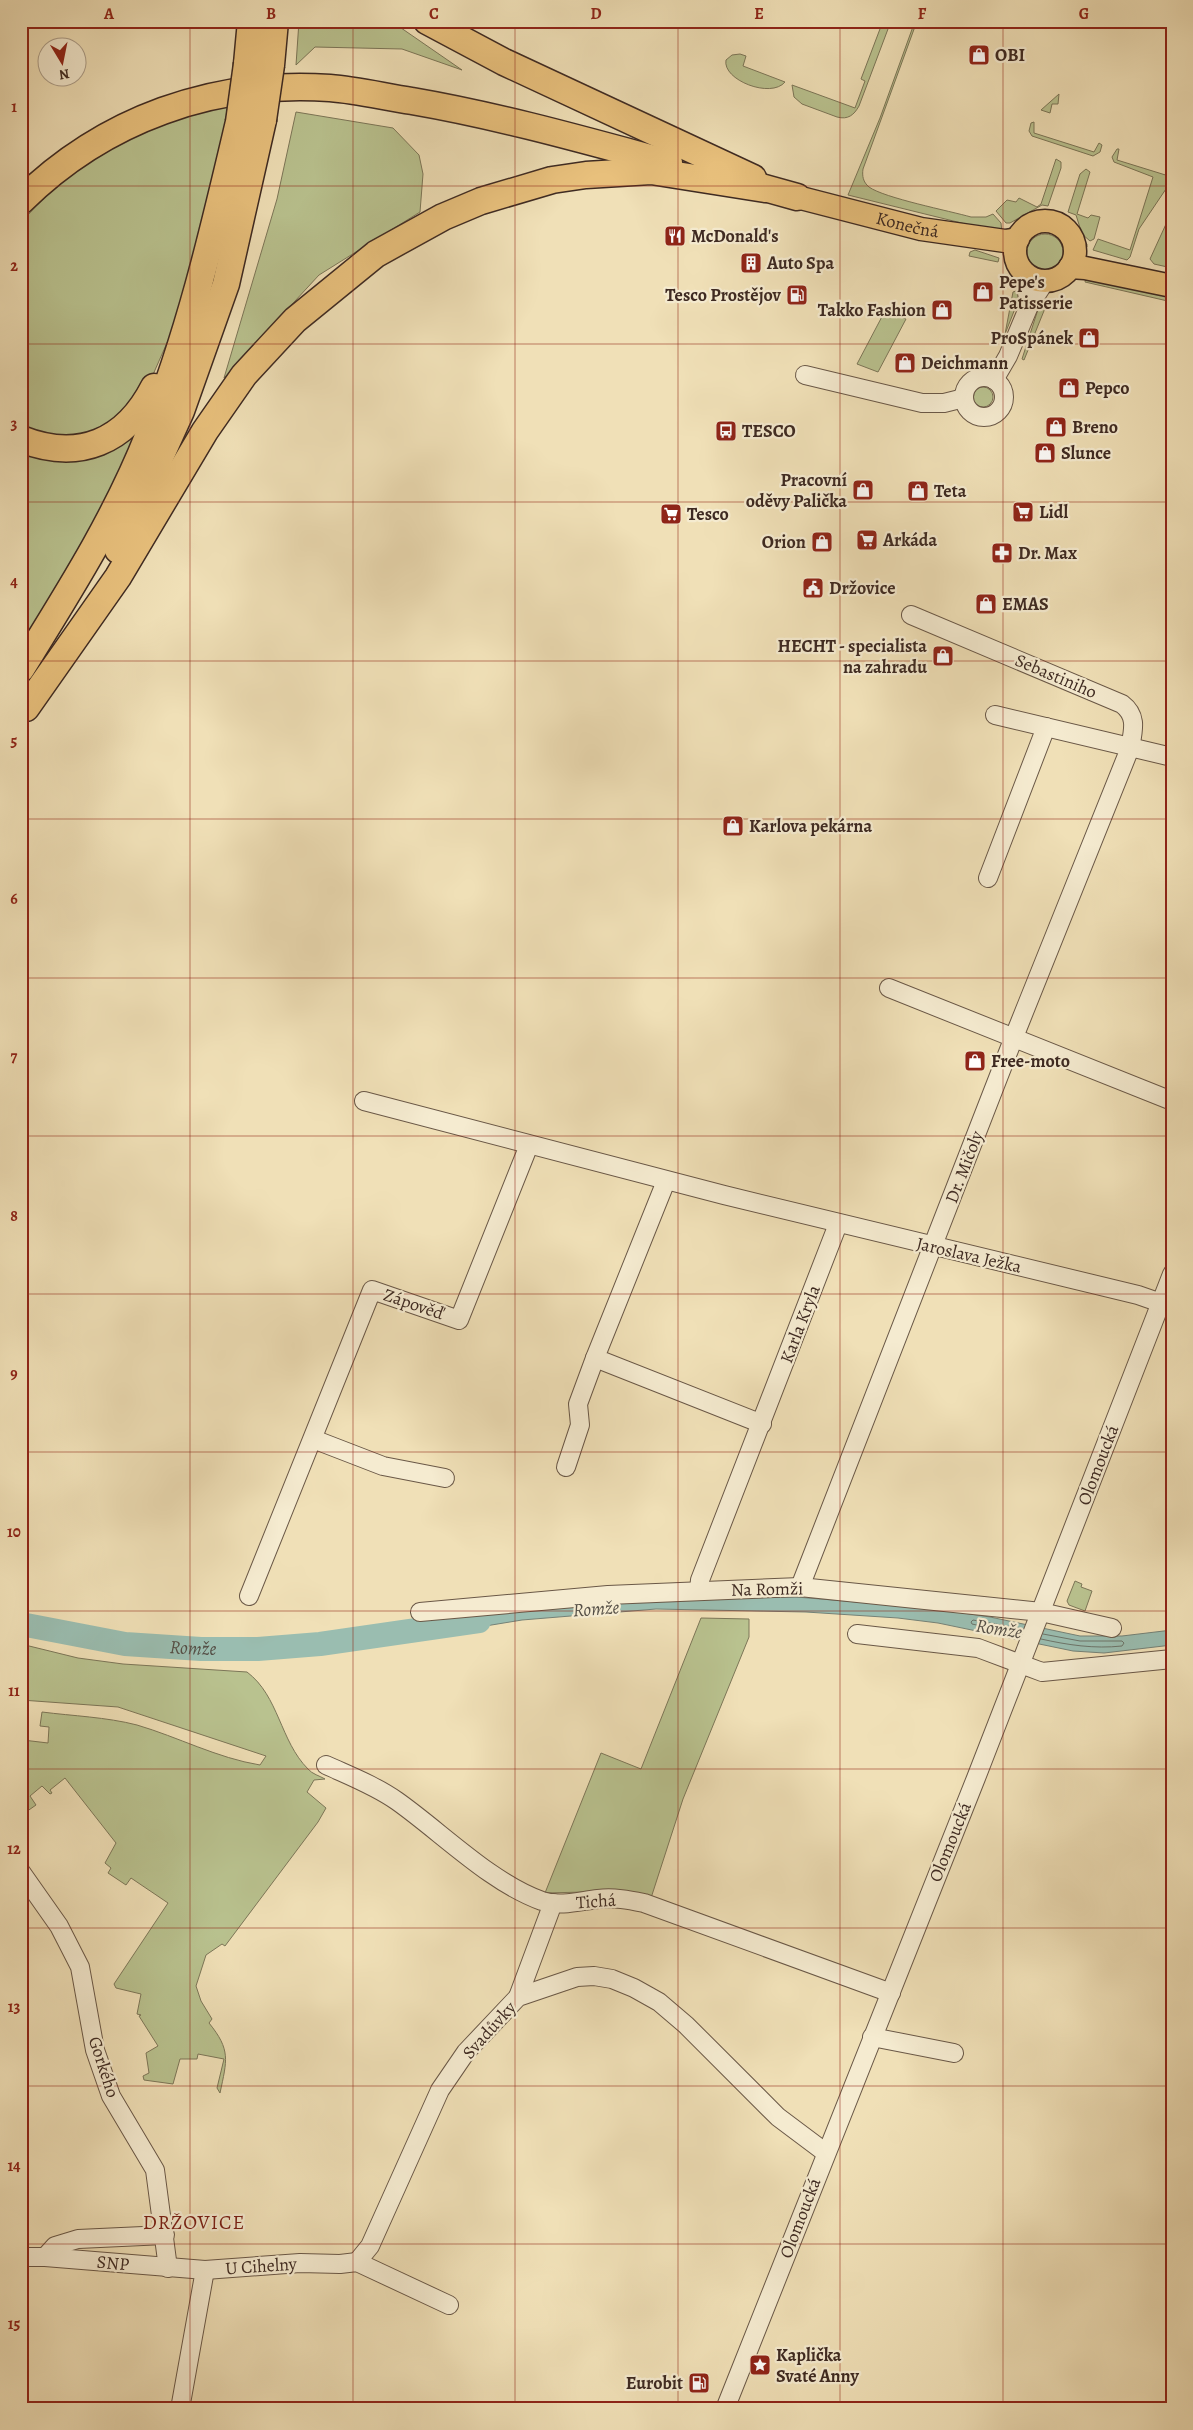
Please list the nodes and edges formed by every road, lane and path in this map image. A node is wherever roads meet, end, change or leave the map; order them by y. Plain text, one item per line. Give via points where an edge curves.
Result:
1 (252, 21) edge
2 (275, 21) edge
3 (428, 21) edge
4 (259, 65) junction
5 (251, 121) junction
6 (765, 188) junction
7 (798, 197) junction
8 (21, 201) edge
9 (1020, 257) junction
10 (1073, 259) junction
11 (1172, 279) edge
12 (1046, 280) junction
13 (1172, 286) edge
14 (1029, 306) junction
15 (189, 320) junction
16 (805, 375) dead end
17 (994, 380) junction
18 (964, 398) junction
19 (21, 439) edge
20 (911, 615) dead end
21 (21, 669) edge
22 (24, 711) edge
23 (995, 715) dead end
24 (1046, 727) junction
25 (1130, 748) junction
26 (1172, 757) edge
27 (988, 878) dead end
28 (889, 988) dead end
29 (1014, 1037) junction
30 (364, 1101) dead end
31 (1172, 1101) edge
32 (529, 1145) junction
33 (666, 1181) junction
34 (838, 1224) junction
35 (933, 1247) junction
36 (1172, 1274) edge
37 (1161, 1303) junction
38 (595, 1358) junction
39 (762, 1424) junction
40 (313, 1439) junction
41 (566, 1467) dead end
42 (445, 1478) dead end
43 (800, 1587) junction
44 (699, 1590) junction
45 (249, 1596) dead end
46 (420, 1612) dead end
47 (1040, 1612) junction
48 (1112, 1628) dead end
49 (857, 1634) dead end
50 (1172, 1659) edge
51 (1022, 1660) junction
52 (326, 1765) dead end
53 (21, 1872) edge
54 (553, 1903) junction
55 (891, 1993) junction
56 (518, 1997) junction
57 (872, 2037) junction
58 (954, 2053) dead end
59 (826, 2153) junction
60 (165, 2235) junction
61 (44, 2257) junction
62 (21, 2258) edge
63 (357, 2262) junction
64 (168, 2268) junction
65 (205, 2270) junction
66 (449, 2305) dead end
67 (180, 2409) edge
68 (725, 2409) edge

1 - 4 highway
2 - 4 highway
3 - 7 highway via 521,70
4 - 5 highway, bridge
5 - 15 highway
5 - 22 highway via 226,284 181,412 115,556
6 - 7 highway
6 - 8 highway via 457,109 332,88 293,86 216,94 179,104 121,127 60,166
6 - 22 highway via 651,171 552,180 466,207 376,254 295,320 244,375 205,431 118,577
7 - 9 main road, Konečná
9 - 10 main road via 1029,226 1037,222 1053,222 1070,235
9 - 12 main road via 1038,280
9 - 14 street
10 - 11 main road
10 - 12 main road via 1055,279
10 - 13 main road via 1085,268
12 - 14 street
14 - 17 street
15 - 19 highway via 143,409 125,428 96,443 70,449 47,447
15 - 21 highway via 149,434 101,538
16 - 18 street via 922,403
17 - 18 street via 982,377 972,381
17 - 18 street via 1001,387 1003,396 1000,407 991,415 973,414
20 - 25 street, Sebastiniho via 1122,704 1134,720
23 - 24 street
24 - 25 street
24 - 27 street
25 - 26 street
25 - 29 street, Dr. Mičoly
28 - 29 street
29 - 31 street
29 - 35 street, Dr. Mičoly
30 - 32 street, Jaroslava Ježka
32 - 33 street, Jaroslava Ježka
32 - 40 street, Zápověď via 459,1320 372,1290
33 - 34 street, Jaroslava Ježka
33 - 38 street
34 - 35 street, Jaroslava Ježka
34 - 39 street, Karla Kryla
35 - 37 street, Jaroslava Ježka
35 - 43 street, Dr. Mičoly
36 - 37 street, Olomoucká
37 - 47 street, Olomoucká
38 - 39 street
38 - 41 street via 578,1404 580,1425
39 - 44 street, Karla Kryla via 700,1580
40 - 42 street via 383,1466
40 - 45 street, Zápověď
43 - 44 street, Na Romži
43 - 47 street, Na Romži
44 - 46 street, Na Romži via 608,1594
47 - 48 street, Na Romži
47 - 51 street, Olomoucká
49 - 51 street via 978,1648
50 - 51 street via 1053,1672 1033,1670
51 - 55 street, Olomoucká
52 - 54 street, Tichá via 397,1801 509,1884
53 - 60 street, Gorkého via 59,1926 80,1967 95,2050 110,2096 155,2170
54 - 55 street, Tichá via 612,1898 644,1903
54 - 56 street
55 - 57 street, Olomoucká
56 - 59 street, Svadůvky via 585,1976 612,1979 634,1988 672,2012 772,2112
56 - 63 street, Svadůvky via 466,2052 440,2090 370,2246
57 - 58 street
57 - 59 street, Olomoucká
59 - 68 street, Olomoucká
60 - 61 street via 78,2239 55,2246
60 - 64 street, Gorkého
61 - 62 street, SNP
61 - 64 street, SNP
63 - 65 street, U Cihelny
63 - 66 street, U Cihelny
64 - 65 street, SNP
65 - 67 street, U Cihelny

